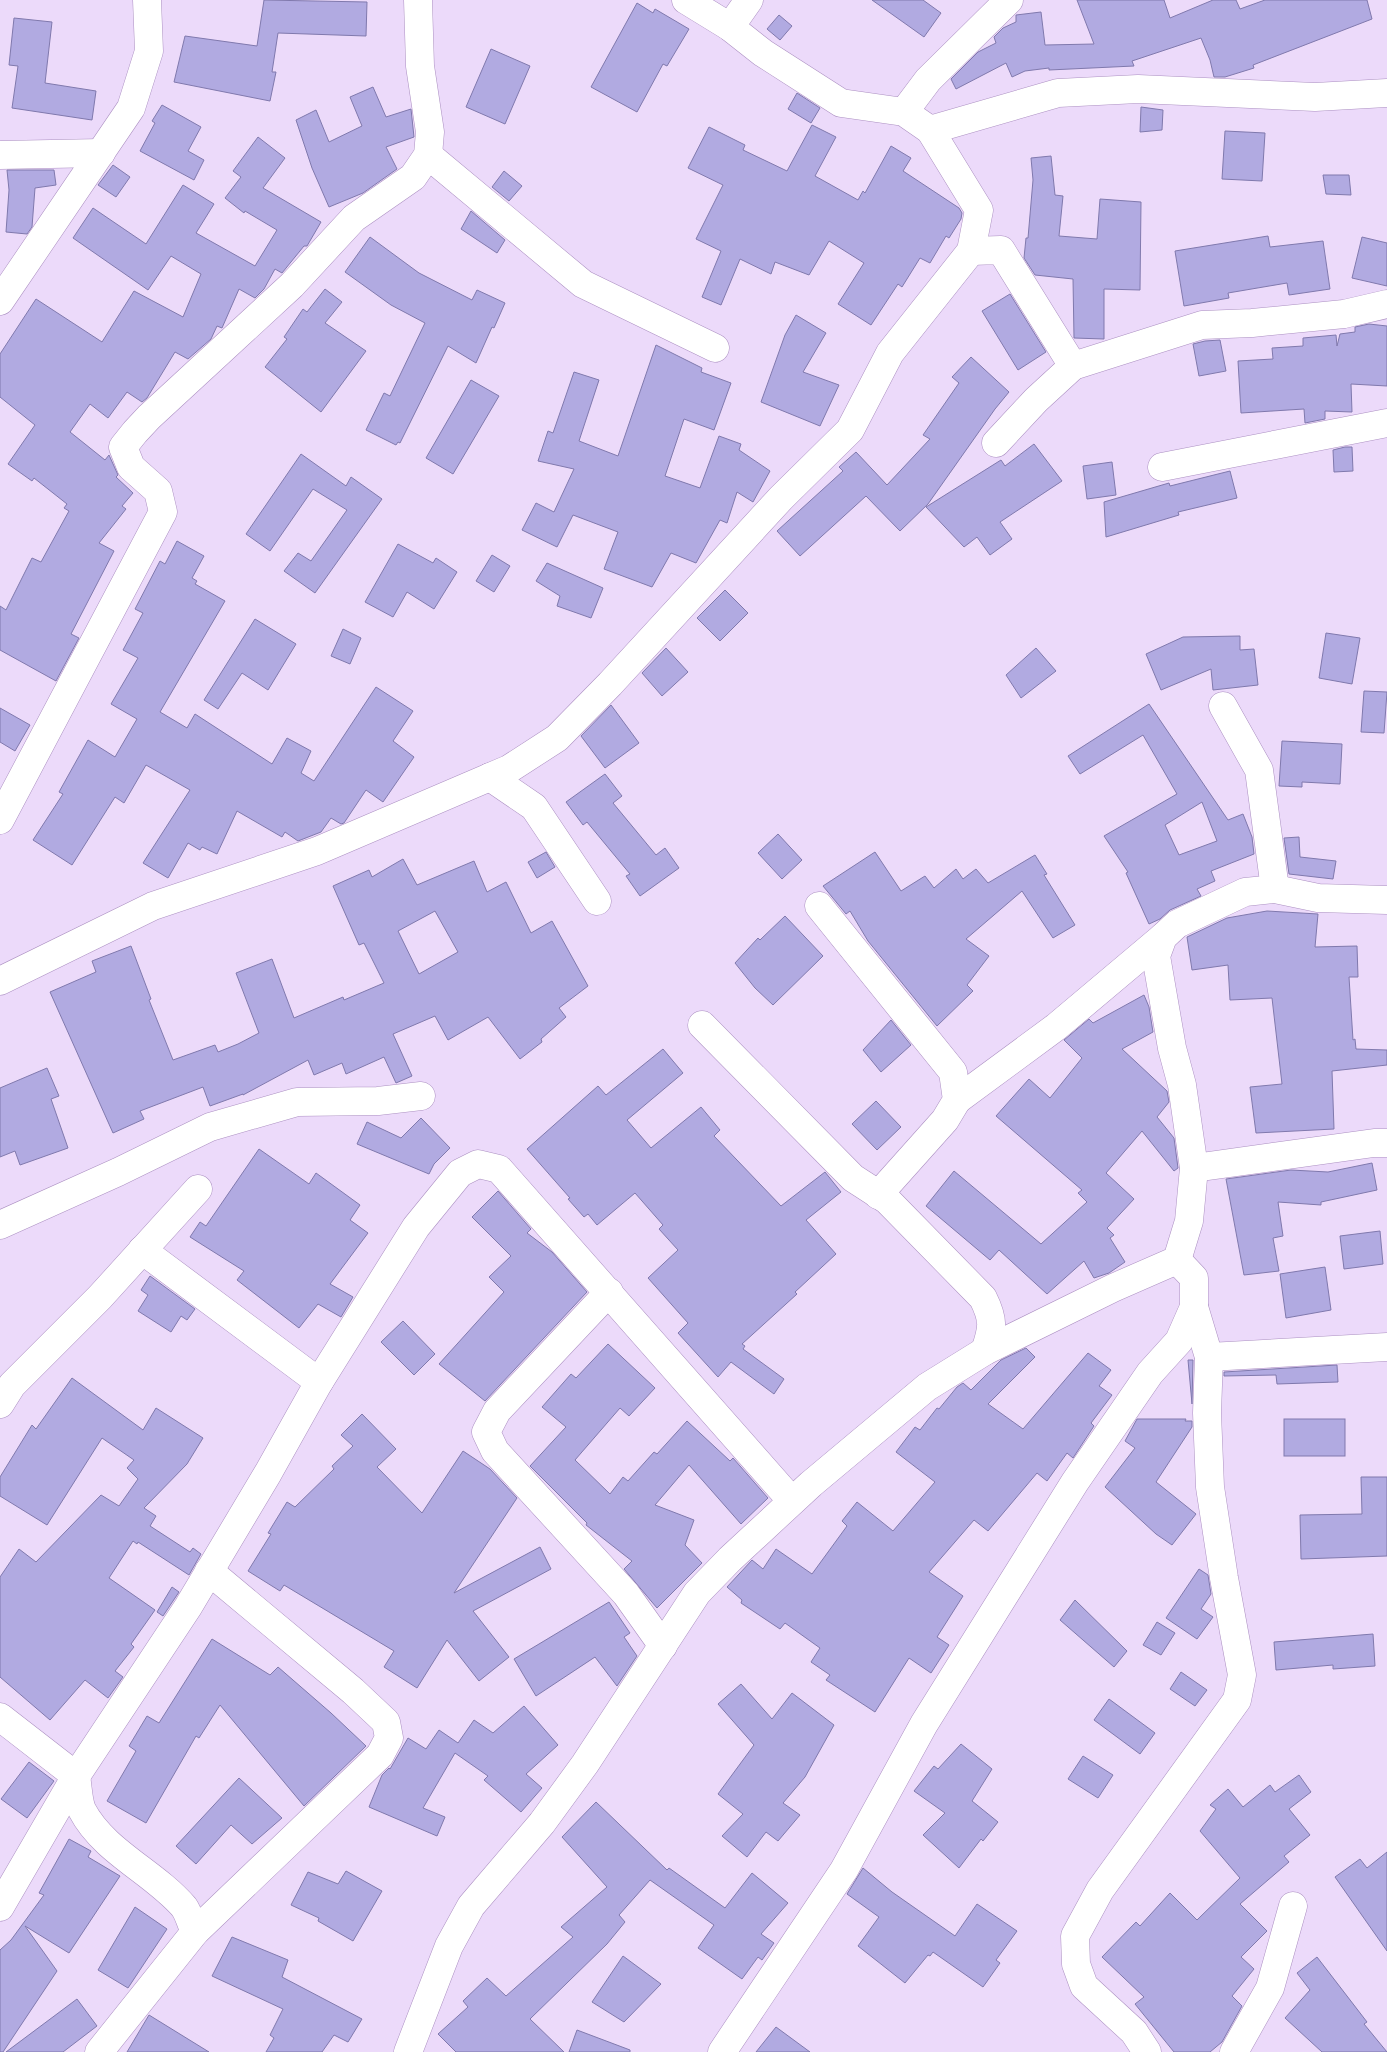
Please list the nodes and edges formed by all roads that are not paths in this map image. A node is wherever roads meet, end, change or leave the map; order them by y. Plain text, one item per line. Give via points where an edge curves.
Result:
1 (147, 0) edge
2 (418, 0) edge
3 (686, 0) edge
4 (749, 0) edge
5 (1008, 0) edge
6 (730, 27) junction
7 (1387, 93) edge
8 (904, 112) junction
9 (930, 130) junction
10 (102, 153) junction
11 (0, 155) edge
12 (428, 155) junction
13 (971, 251) junction
14 (0, 301) edge
15 (1387, 304) edge
16 (715, 348) dead end
17 (1074, 366) junction
18 (1387, 423) edge
19 (996, 443) dead end
20 (1162, 467) dead end
21 (1224, 706) dead end
22 (490, 777) junction
23 (0, 820) edge
24 (1275, 889) junction
25 (1387, 900) edge
26 (597, 901) dead end
27 (819, 906) dead end
28 (1163, 937) junction
29 (0, 981) edge
30 (702, 1025) dead end
31 (421, 1096) dead end
32 (957, 1100) junction
33 (1387, 1143) edge
34 (1194, 1168) junction
35 (198, 1188) dead end
36 (878, 1194) junction
37 (0, 1225) edge
38 (142, 1250) junction
39 (1177, 1260) junction
40 (609, 1292) junction
41 (1194, 1307) junction
42 (1387, 1346) edge
43 (985, 1351) junction
44 (1209, 1357) junction
45 (318, 1382) junction
46 (0, 1404) edge
47 (792, 1501) junction
48 (209, 1571) junction
49 (663, 1646) junction
50 (0, 1717) edge
51 (76, 1776) junction
52 (1293, 1906) dead end
53 (0, 1907) edge
54 (194, 1932) junction
55 (99, 2052) edge
56 (408, 2052) edge
57 (722, 2052) edge
58 (1147, 2052) edge
59 (1234, 2052) edge

1 - 10 street via 149,51 132,108
2 - 12 street via 420,66 430,132
3 - 6 street
4 - 6 street
5 - 8 street via 928,80
6 - 8 street via 763,53 841,104
7 - 9 street via 1315,97 1138,89 1058,93
8 - 9 street
9 - 13 street via 979,210
10 - 11 street
10 - 14 street
12 - 16 street via 583,284
12 - 23 street via 413,177 354,218 292,285 149,417 123,447 131,467 158,491 163,512
13 - 17 street via 1001,250
13 - 22 street via 890,353 850,430 781,498 557,738
15 - 17 street via 1344,314 1202,326
17 - 19 street
18 - 20 street
21 - 24 street via 1258,770
22 - 26 street via 534,807
22 - 29 street via 317,851 153,906
24 - 25 street via 1318,898
24 - 28 street via 1245,892 1177,924
27 - 32 street via 952,1072
28 - 32 street via 1056,1027
28 - 34 street via 1156,956 1172,1048 1182,1084
30 - 36 street via 853,1178
31 - 37 street via 378,1101 297,1102 210,1127
32 - 36 street via 945,1120
33 - 34 street
34 - 39 street via 1189,1221
35 - 38 street
36 - 43 street via 983,1298 991,1314 992,1328
38 - 45 street
38 - 46 street via 12,1385
39 - 41 street via 1194,1278
39 - 43 street
40 - 45 street via 499,1169 478,1164 460,1173 416,1227
40 - 47 street
40 - 49 street via 498,1411 486,1432 495,1451 626,1594
41 - 44 street
41 - 57 street via 1178,1341 1150,1373 1075,1482 924,1724 844,1870
42 - 44 street
43 - 47 street via 927,1387
44 - 58 street via 1210,1487 1242,1676 1237,1700 1100,1890 1074,1936 1076,1964 1084,1986 1134,2032
45 - 48 street
47 - 49 street via 697,1593
48 - 51 street via 188,1608
48 - 54 street via 353,1691 386,1722 389,1738 380,1755
49 - 56 street via 542,1823 471,1906 449,1946
50 - 51 street
51 - 53 street
51 - 54 street via 82,1809 89,1820 105,1840 158,1882 185,1909
52 - 59 street via 1270,1988
54 - 55 street

